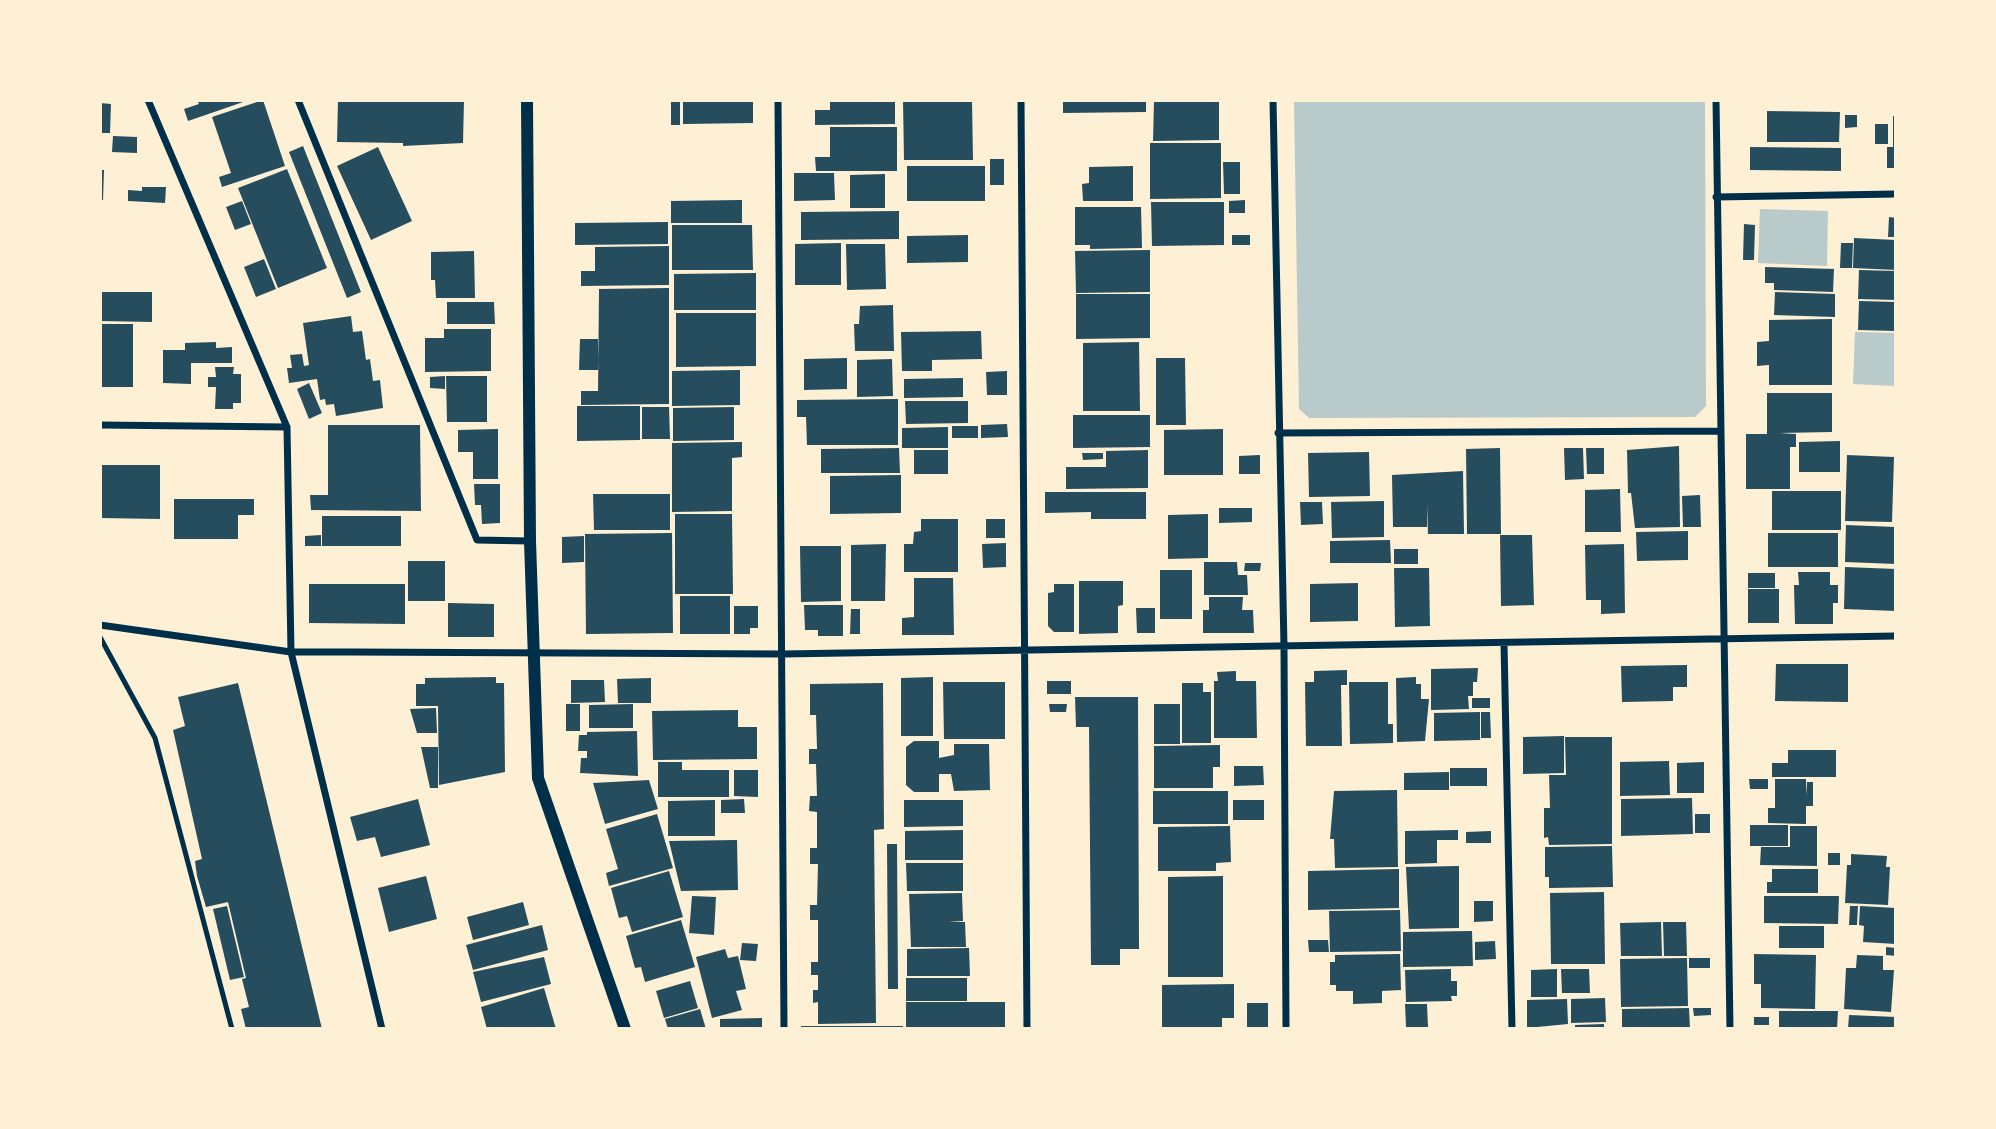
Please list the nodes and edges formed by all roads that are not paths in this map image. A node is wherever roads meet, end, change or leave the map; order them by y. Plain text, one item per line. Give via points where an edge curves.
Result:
1 (148, 100) edge
2 (299, 100) edge
3 (527, 100) edge
4 (778, 100) edge
5 (1021, 100) edge
6 (1273, 100) edge
7 (1716, 100) edge
8 (1896, 194) edge
9 (1716, 197) junction
10 (100, 425) edge
11 (288, 427) junction
12 (1719, 430) junction
13 (1278, 433) junction
14 (530, 541) junction
15 (100, 625) edge
16 (1896, 636) edge
17 (100, 637) edge
18 (1723, 640) junction
19 (1504, 643) junction
20 (1284, 647) junction
21 (1022, 651) junction
22 (291, 652) junction
23 (533, 653) junction
24 (783, 654) junction
25 (232, 1029) edge
26 (382, 1029) edge
27 (625, 1029) edge
28 (783, 1029) edge
29 (1027, 1029) edge
30 (1286, 1029) edge
31 (1513, 1029) edge
32 (1730, 1029) edge

1 - 11 street
2 - 14 street via 477,540
3 - 14 street
4 - 24 street
5 - 21 street
6 - 13 street
7 - 9 street
8 - 9 street
9 - 12 street
10 - 11 street
11 - 22 street
12 - 13 street
12 - 18 street
13 - 20 street
14 - 23 street
15 - 22 street
16 - 18 street
17 - 25 lane via 155,738
18 - 19 street
18 - 32 street
19 - 20 street
19 - 31 street
20 - 21 street
20 - 30 street
21 - 24 street
21 - 29 street
22 - 23 street
22 - 26 street
23 - 24 street
23 - 27 street via 538,778
24 - 28 street

